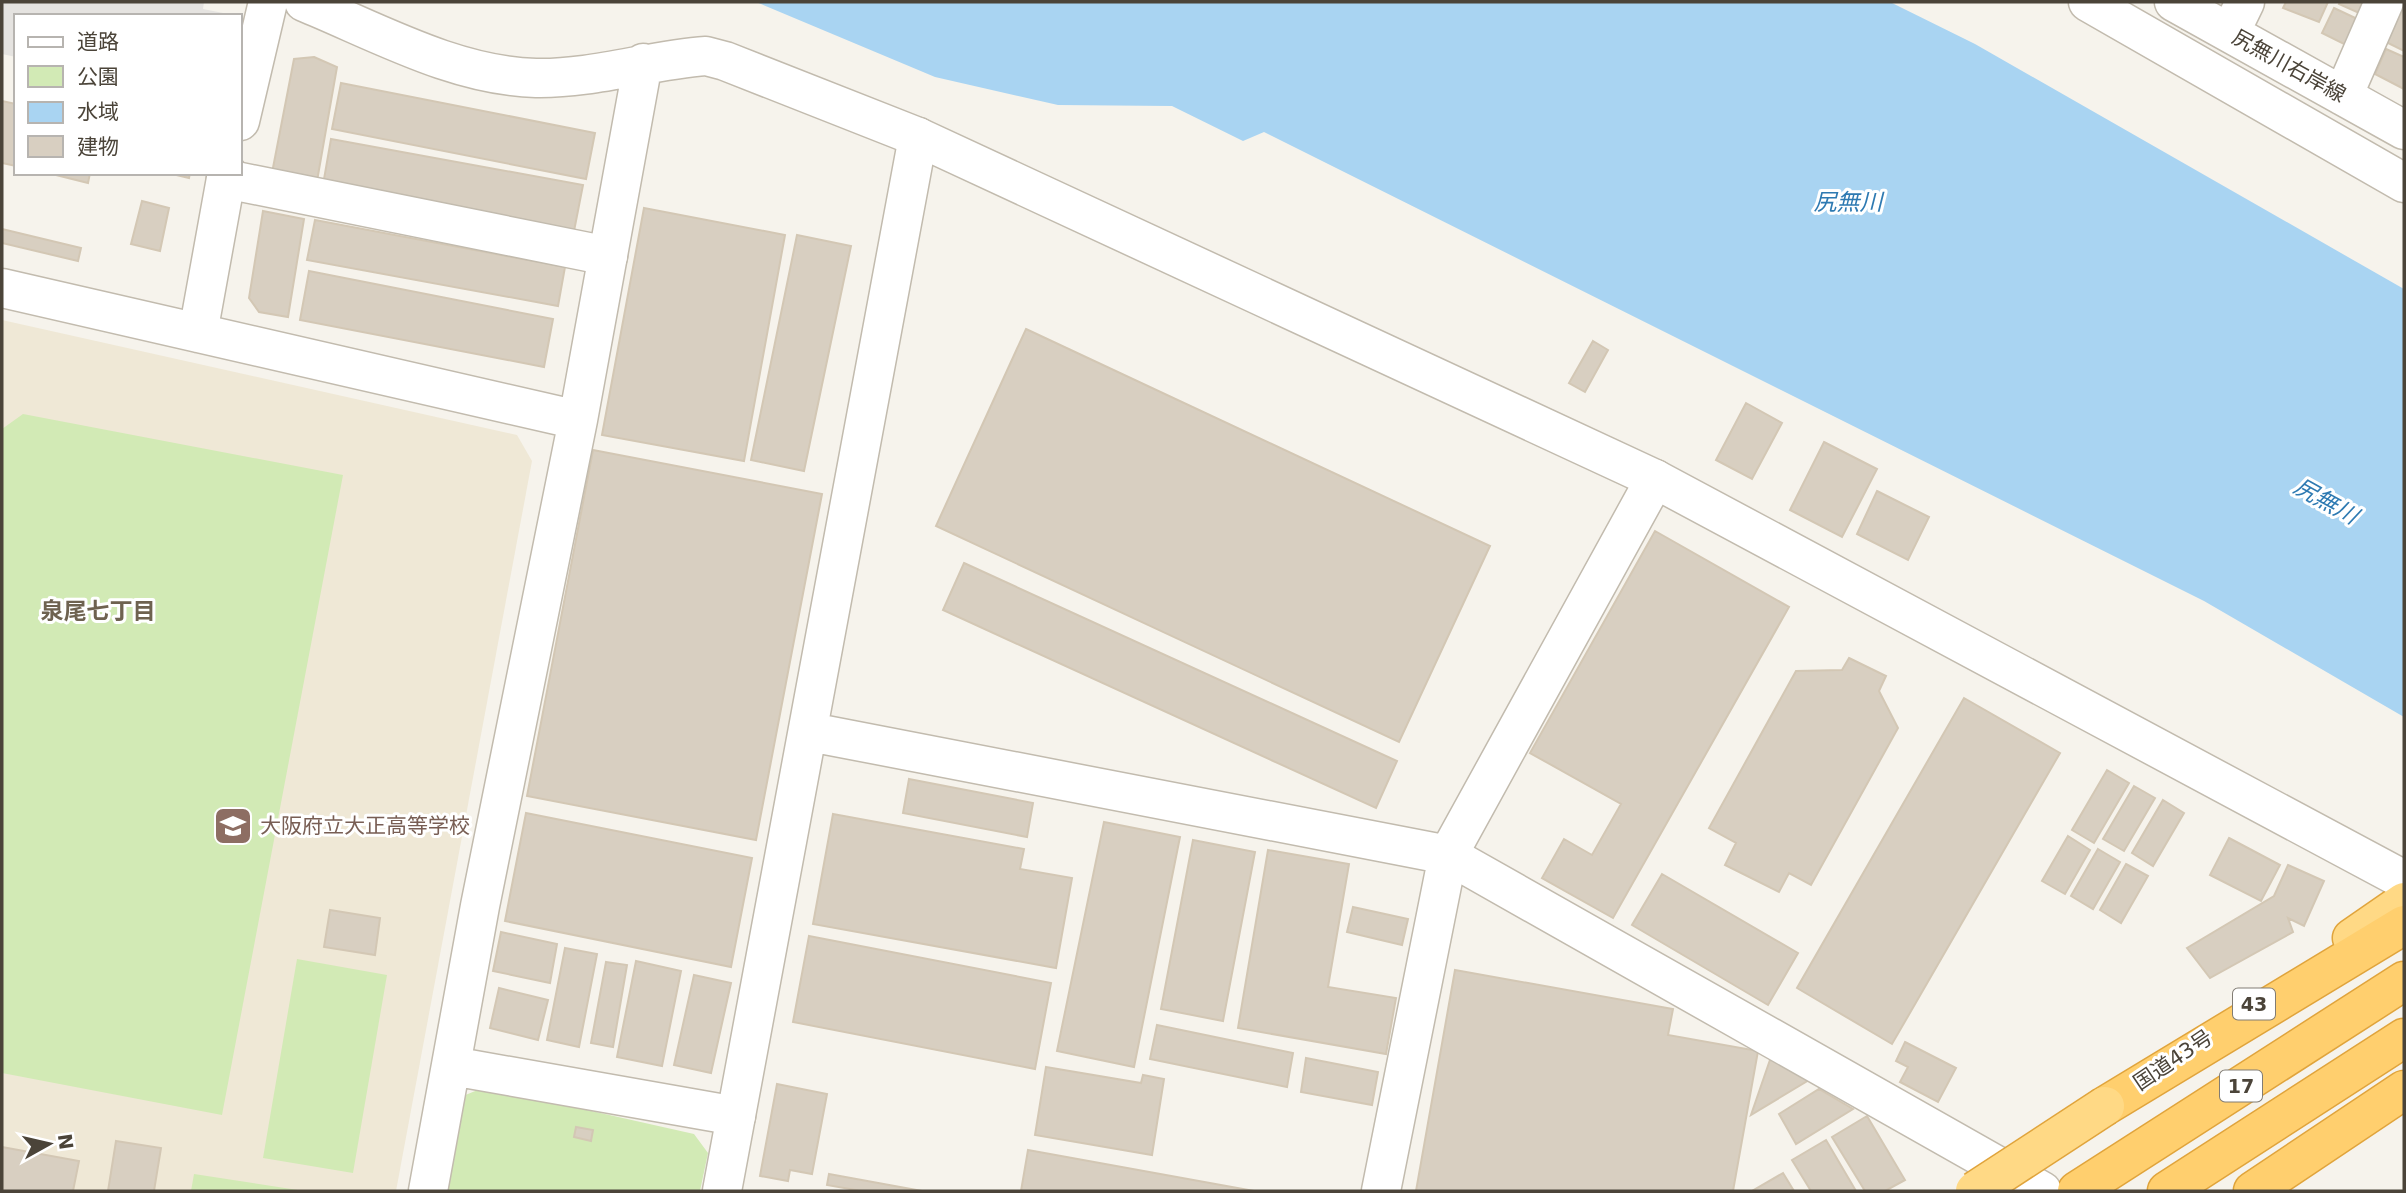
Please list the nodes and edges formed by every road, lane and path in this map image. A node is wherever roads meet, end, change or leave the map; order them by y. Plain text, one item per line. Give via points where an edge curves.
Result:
1 (268, 2) edge
2 (304, 2) edge
3 (2088, 2) edge
4 (2174, 2) edge
5 (2384, 2) edge
6 (2237, 18) edge
7 (643, 63) junction
8 (2343, 96) junction
9 (242, 112) edge
10 (2404, 130) edge
11 (918, 137) junction
12 (226, 176) edge
13 (2404, 183) edge
14 (608, 256) junction
15 (2, 288) edge
16 (198, 333) junction
17 (578, 420) junction
18 (1655, 479) junction
19 (810, 732) junction
20 (1448, 855) junction
21 (2404, 880) edge
22 (2404, 902) edge
23 (2404, 925) edge
24 (2404, 981) edge
25 (2404, 1038) edge
26 (452, 1066) junction
27 (2404, 1090) edge
28 (2105, 1107) junction
29 (2404, 1110) edge
30 (736, 1116) junction
31 (1985, 1178) edge
32 (428, 1191) edge
33 (722, 1191) edge
34 (1381, 1191) edge
35 (1958, 1191) edge
36 (2042, 1191) edge
37 (2077, 1191) edge
38 (2167, 1191) edge
39 (2253, 1191) edge
40 (2263, 1191) edge

1 - 9 street
2 - 7 street via 449,61 504,75 562,76
3 - 13 street
4 - 6 street, 尻無川右岸線
5 - 8 street
6 - 8 street, 尻無川右岸線
7 - 11 street via 706,56 725,61
7 - 14 street
8 - 10 street, 尻無川右岸線
11 - 18 street
11 - 19 street
12 - 14 street
12 - 16 street
14 - 17 street
15 - 16 street
16 - 17 street
17 - 26 street
18 - 20 street
18 - 21 street
19 - 20 street
19 - 30 street
20 - 31 street
20 - 34 street
22 - 28 highway, 国道43号 / 43
23 - 28 highway
24 - 37 highway, 17
25 - 38 highway, 17
26 - 30 street
26 - 32 street
27 - 39 highway
28 - 31 highway, 国道43号 / 43, bridge
29 - 40 highway
30 - 33 street
31 - 35 street
31 - 36 street

